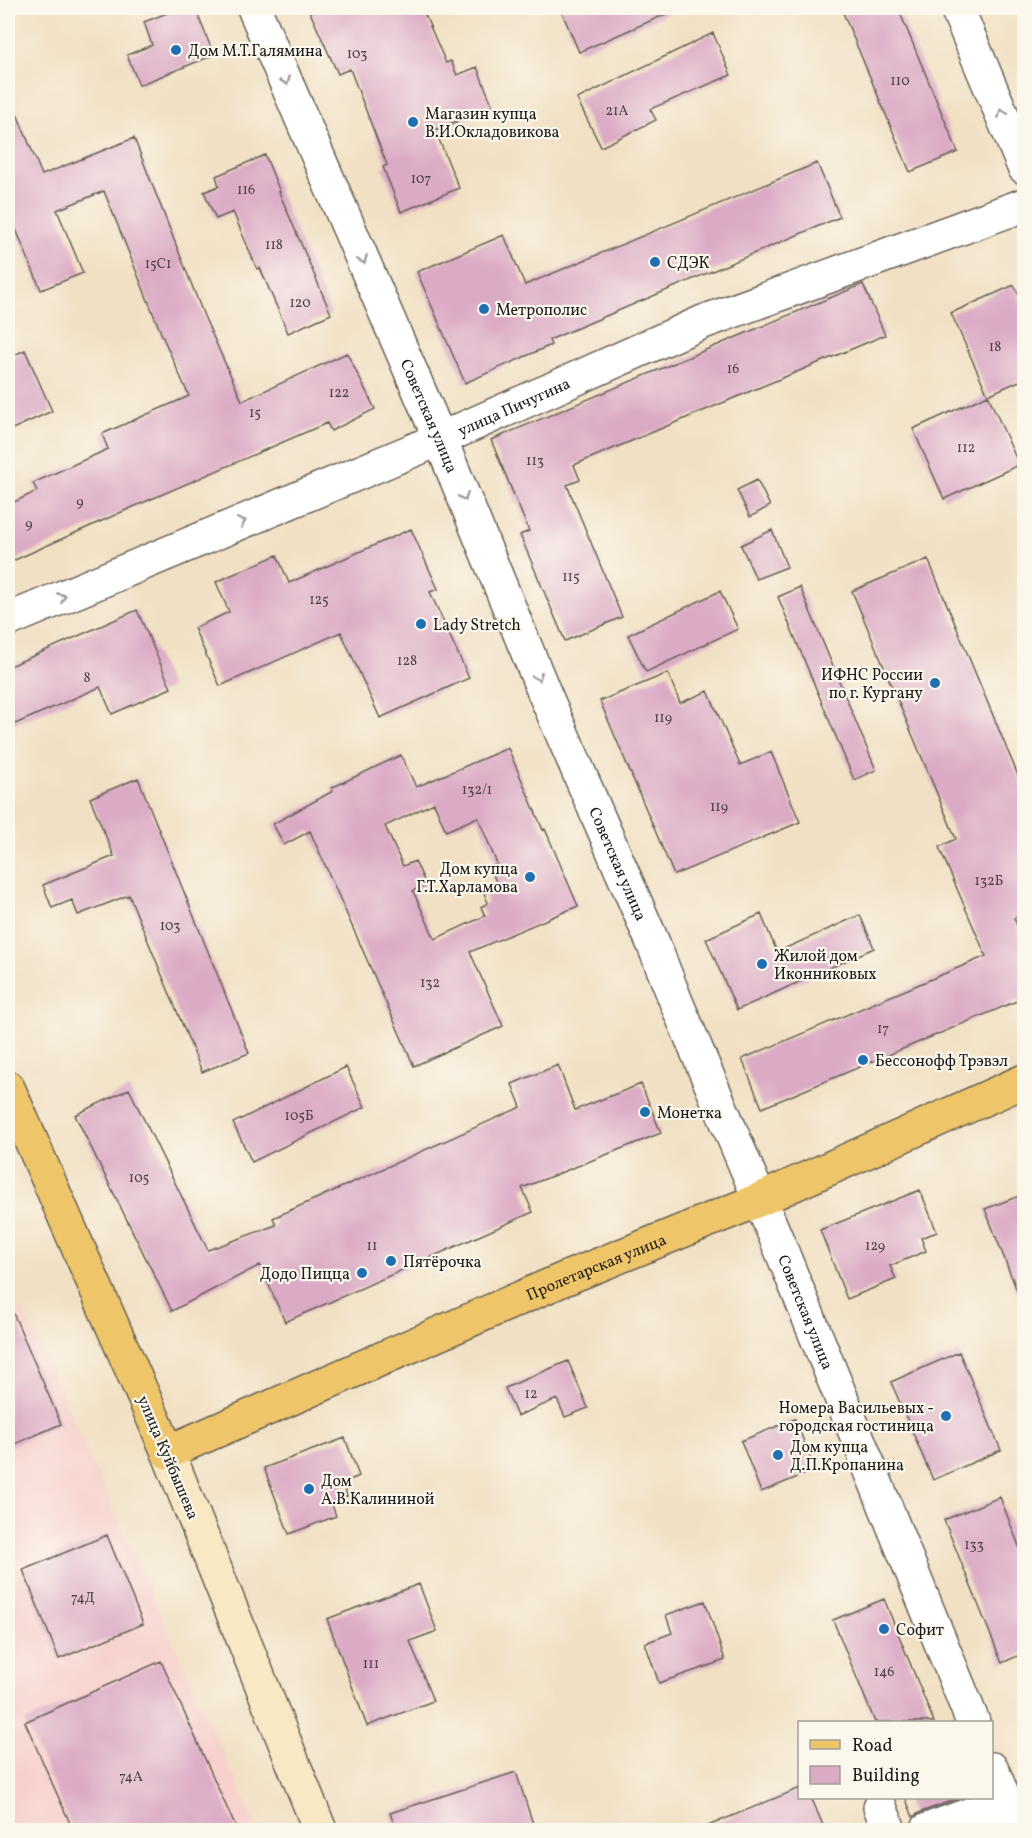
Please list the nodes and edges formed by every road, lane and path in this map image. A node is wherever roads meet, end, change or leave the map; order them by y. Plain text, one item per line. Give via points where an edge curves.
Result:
1 (254, 8) edge
2 (957, 8) edge
3 (1024, 166) edge
4 (1024, 205) edge
5 (440, 440) junction
6 (8, 620) edge
7 (1024, 1081) edge
8 (8, 1088) edge
9 (761, 1199) junction
10 (168, 1452) junction
11 (973, 1721) edge
12 (993, 1772) edge
13 (1010, 1816) edge
14 (320, 1830) edge
15 (927, 1830) edge

1 -> 5 street, Советская улица
3 -> 2 street
4 - 5 street, улица Пичугина via 703,322
6 -> 5 street, улица Пичугина
5 -> 9 street, Советская улица
7 - 9 main road, Пролетарская улица
8 - 10 main road, улица Куйбышева
9 - 10 main road, Пролетарская улица via 564,1279
9 - 11 street, Советская улица
10 - 14 main road, улица Куйбышева
12 - 13 street
13 - 15 street

